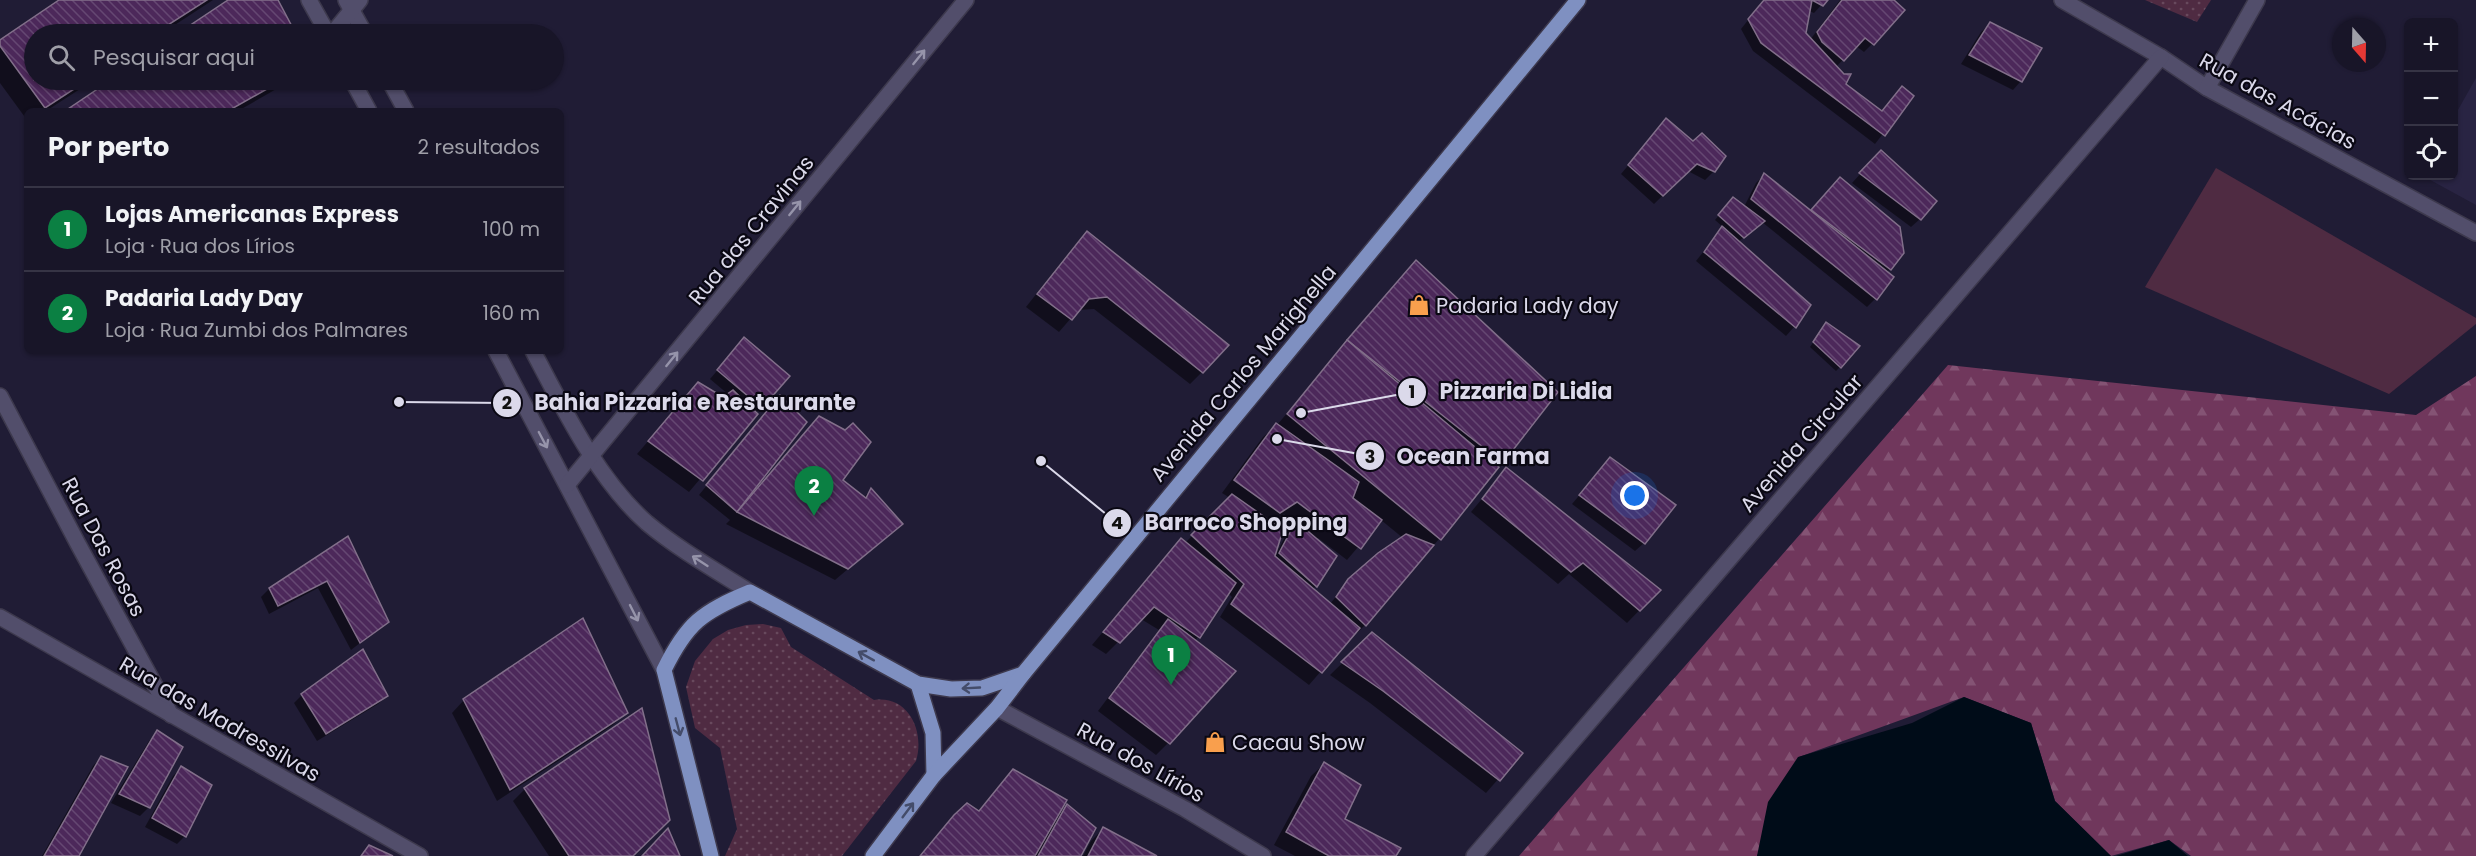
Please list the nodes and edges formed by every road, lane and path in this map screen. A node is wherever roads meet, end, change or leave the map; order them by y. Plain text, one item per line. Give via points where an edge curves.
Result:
1 (309, 0) edge
2 (966, 0) edge
3 (1578, 0) edge
4 (2062, 0) edge
5 (2257, 0) edge
6 (353, 3) edge
7 (324, 24) edge
8 (337, 24) edge
9 (361, 24) edge
10 (2161, 57) junction
11 (2207, 88) junction
12 (357, 90) edge
13 (394, 90) edge
14 (367, 108) edge
15 (404, 108) edge
16 (2476, 233) edge
17 (498, 354) edge
18 (535, 354) edge
19 (0, 396) edge
20 (592, 457) junction
21 (567, 485) junction
22 (750, 592) junction
23 (0, 616) edge
24 (664, 670) junction
25 (1023, 674) junction
26 (918, 684) junction
27 (997, 708) junction
28 (172, 717) junction
29 (934, 775) junction
30 (420, 856) edge
31 (711, 856) edge
32 (873, 856) edge
33 (1263, 856) edge
34 (1474, 856) edge

1 - 7 street
20 -> 2 street, Rua das Cravinas
3 - 25 main road, Avenida Carlos Marighella
4 - 10 street, Rua das Acácias
5 - 11 street
6 - 8 street
6 - 9 street
10 - 11 street, Rua das Acácias
10 - 34 street, Avenida Circular
11 - 16 street, Rua das Acácias
12 - 14 street
13 - 15 street
17 -> 21 street
18 - 20 street
19 - 28 street, Rua Das Rosas
20 - 21 street, Rua das Cravinas
22 -> 20 street via 646,522
21 -> 24 street
22 - 24 main road via 716,606 694,621 676,644
26 -> 22 main road
23 - 28 street, Rua das Madressilvas
24 -> 31 main road
25 -> 26 main road via 982,688
25 - 27 main road, Avenida Carlos Marighella
26 - 29 main road via 933,733
27 - 29 main road, Avenida Carlos Marighella
27 - 33 street, Rua dos Lírios via 1185,809
28 - 30 street, Rua das Madressilvas
32 -> 29 main road, Avenida Carlos Marighella

